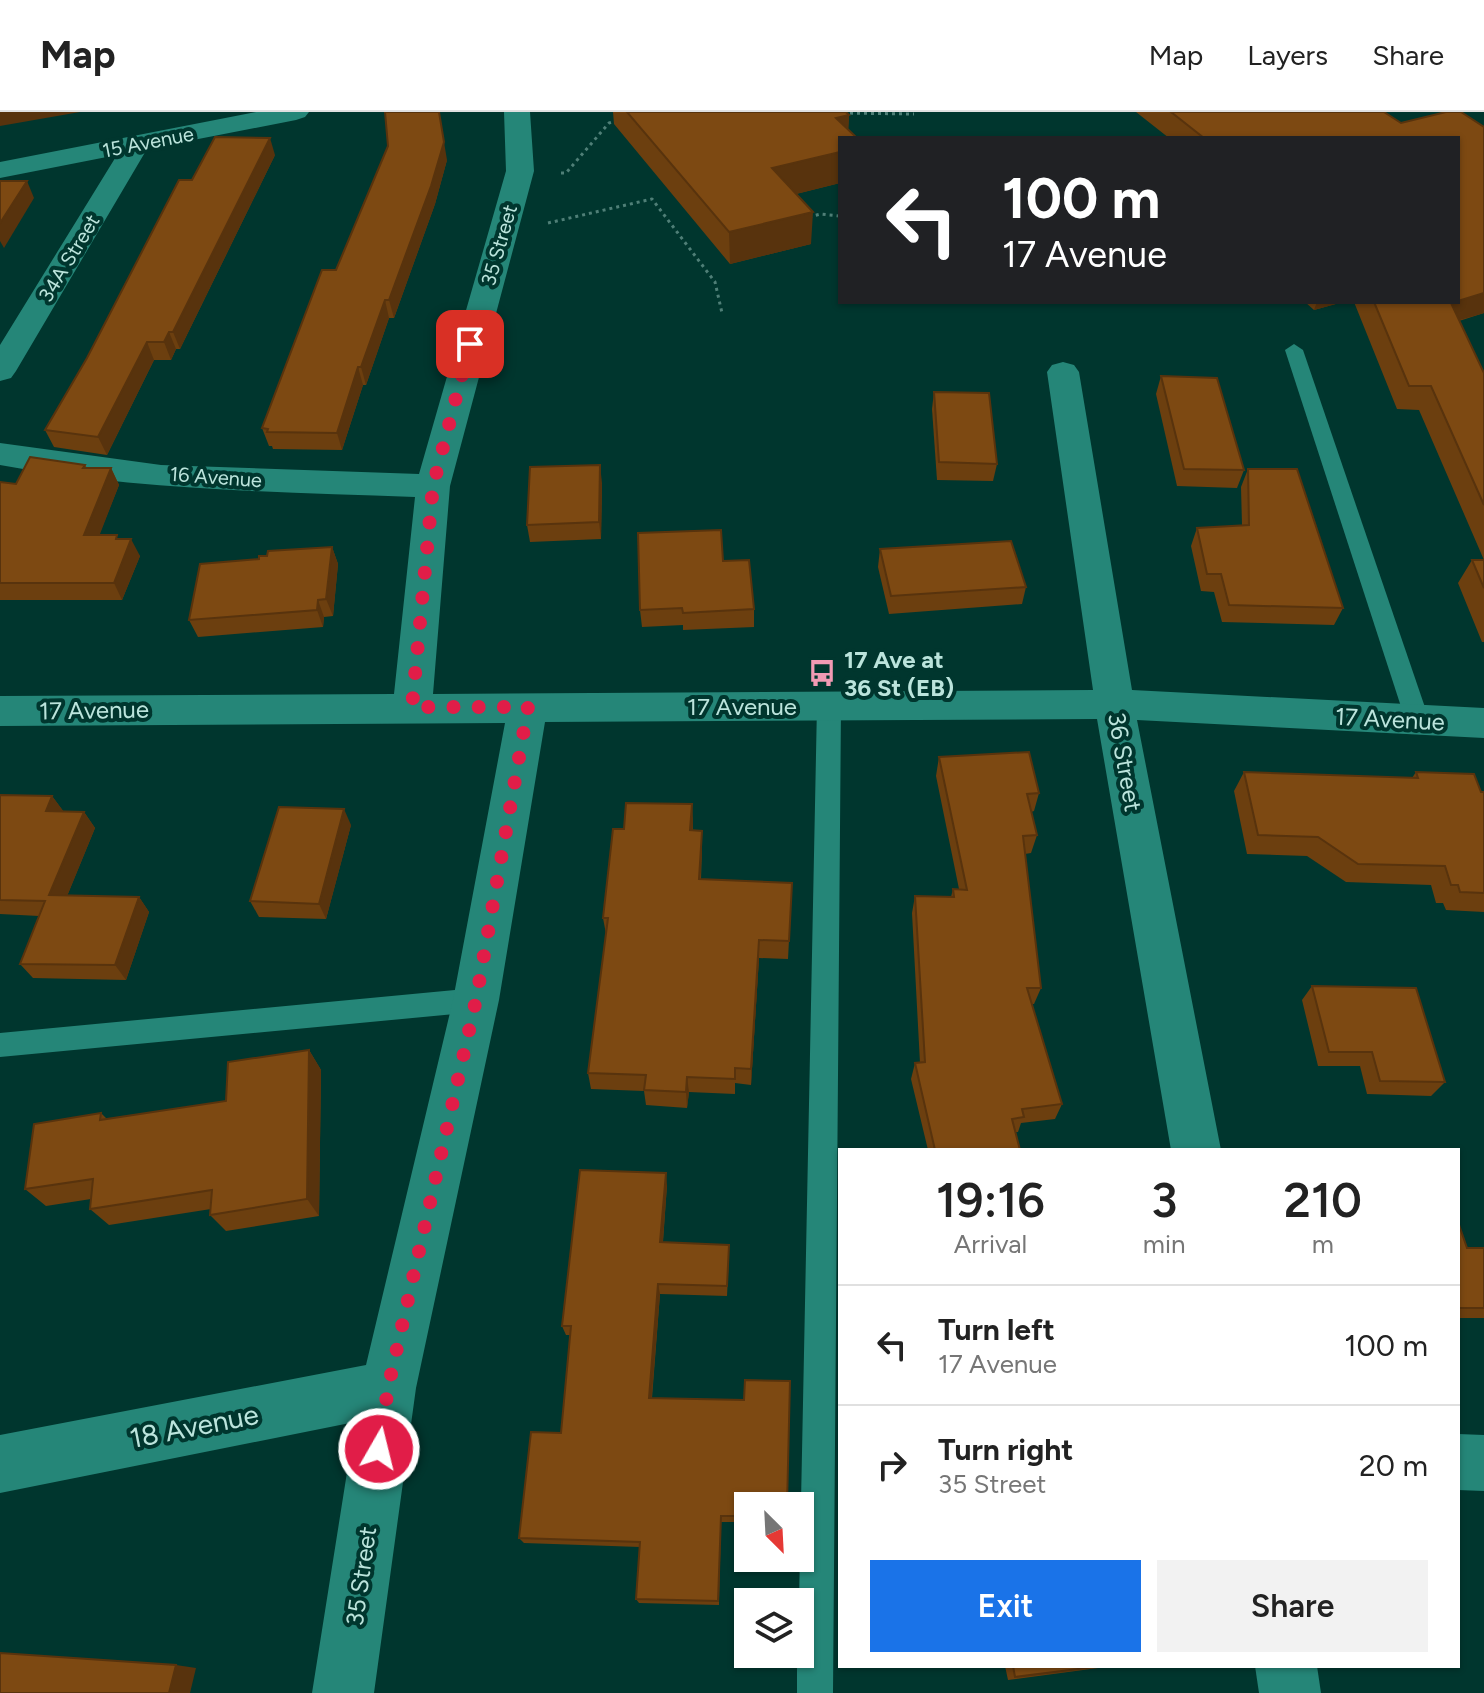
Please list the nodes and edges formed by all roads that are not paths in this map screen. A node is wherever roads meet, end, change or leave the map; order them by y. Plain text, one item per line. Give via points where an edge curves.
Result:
1 (296, 112) edge
2 (517, 112) edge
3 (137, 144) junction
4 (0, 170) edge
5 (1294, 350) dead end
6 (0, 371) edge
7 (1063, 372) dead end
8 (0, 454) edge
9 (433, 486) junction
10 (1115, 704) junction
11 (829, 705) junction
12 (412, 707) junction
13 (528, 707) junction
14 (0, 711) edge
15 (1418, 722) junction
16 (1484, 723) edge
17 (476, 1000) junction
18 (0, 1045) edge
19 (1196, 1148) edge
20 (388, 1388) junction
21 (1460, 1462) edge
22 (1484, 1463) edge
23 (0, 1464) edge
24 (1286, 1668) edge
25 (343, 1693) edge
26 (815, 1693) edge
27 (1290, 1693) edge

1 - 3 street, 15 Avenue
2 - 9 street, 35 Street via 520,171
3 - 4 street, 15 Avenue
3 - 6 street, 34A Street
5 - 15 lane
7 - 10 street, 36 Street
8 - 9 street, 16 Avenue via 231,479
9 - 12 street, 35 Street
10 - 11 street, 17 Avenue
10 - 15 street, 17 Avenue
10 - 19 street, 36 Street
11 - 13 street, 17 Avenue
11 - 26 lane
12 - 13 street, 17 Avenue
12 - 14 street, 17 Avenue
13 - 17 street, 35 Street
15 - 16 street, 17 Avenue
17 - 18 lane
17 - 20 street, 35 Street
20 - 23 street, 18 Avenue
20 - 25 street, 35 Street
21 - 22 street
24 - 27 street

